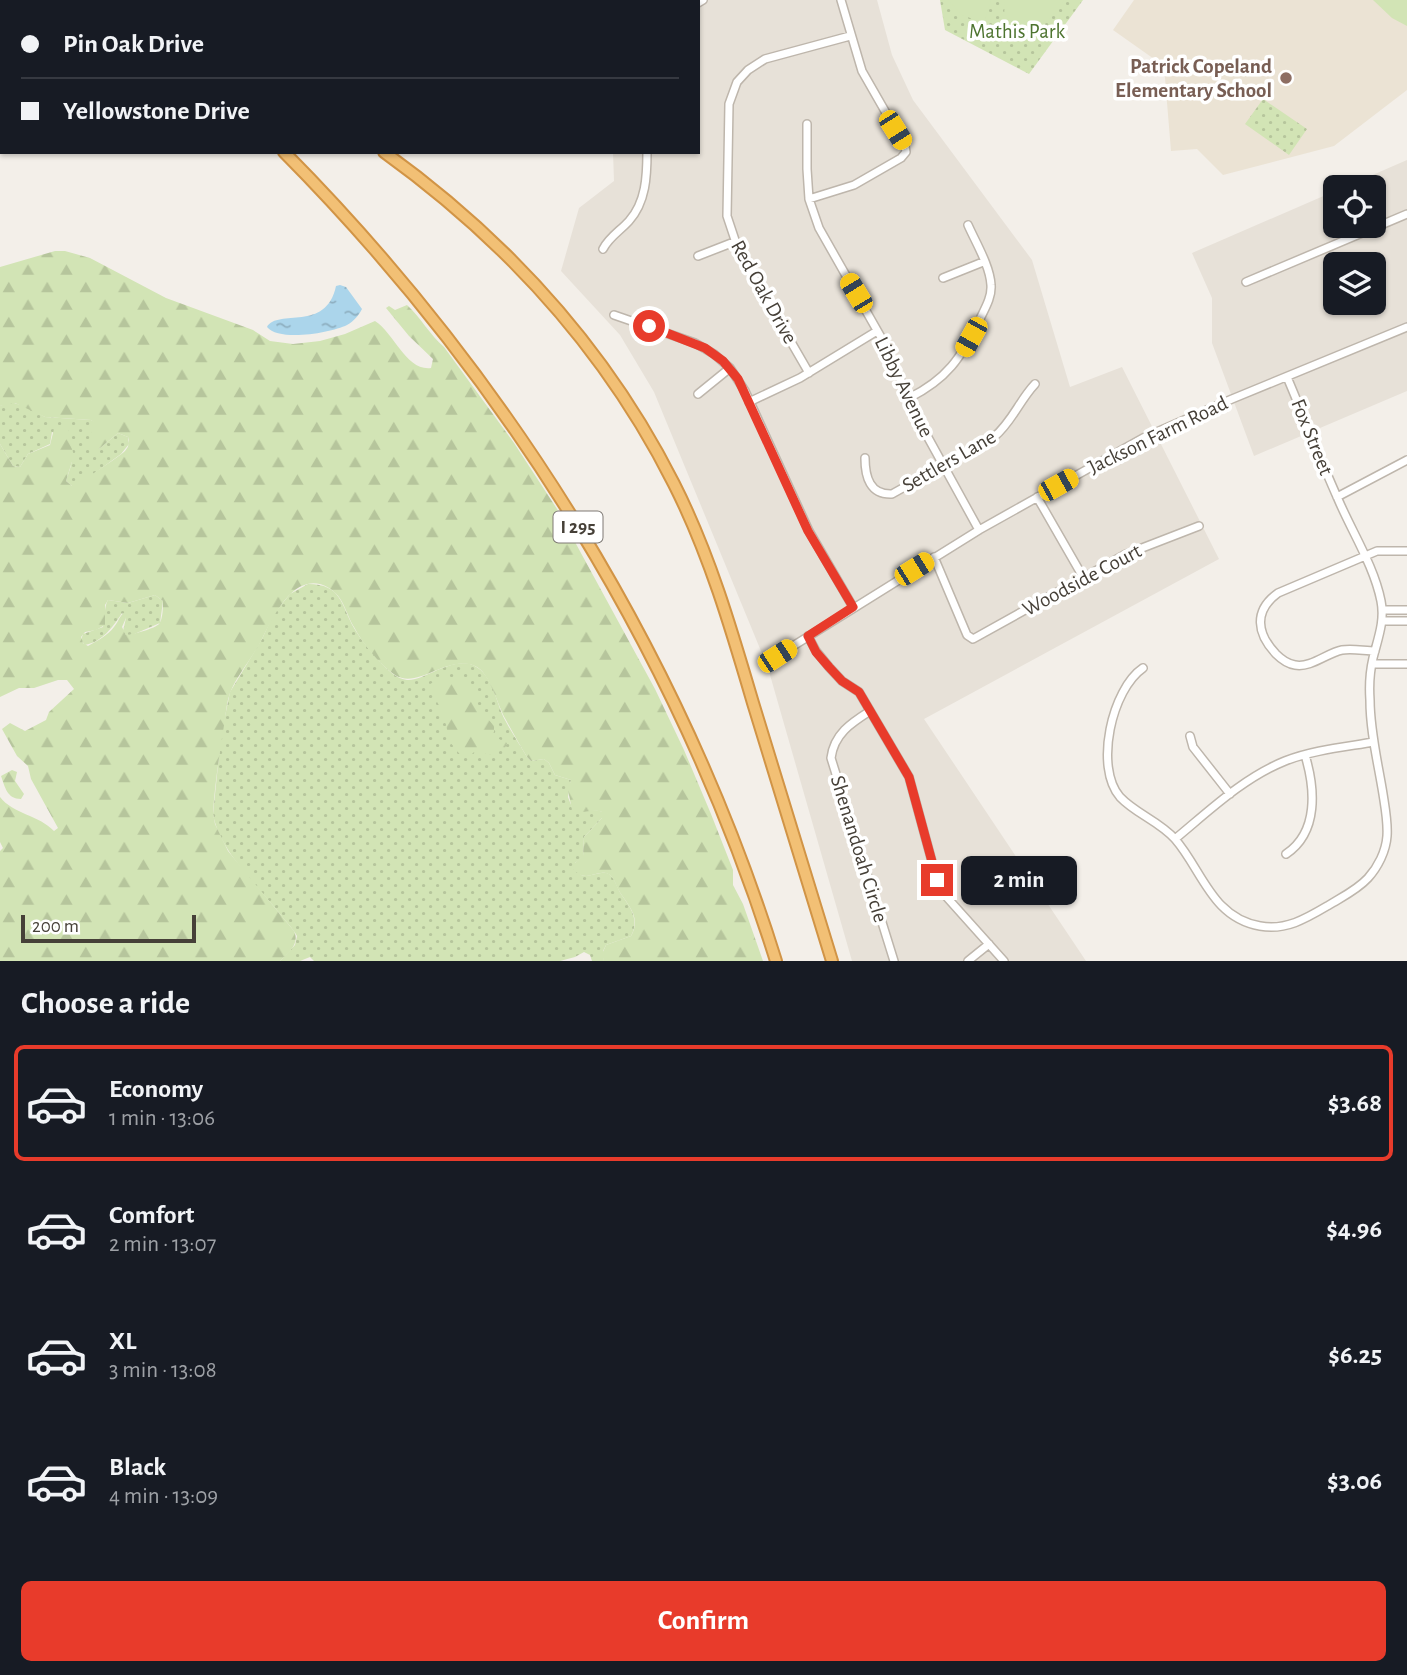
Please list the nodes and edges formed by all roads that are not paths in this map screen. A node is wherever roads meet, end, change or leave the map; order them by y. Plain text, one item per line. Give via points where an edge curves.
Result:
1 (841, 0) edge
2 (850, 36) junction
3 (807, 124) dead end
4 (286, 154) edge
5 (387, 154) edge
6 (647, 154) edge
7 (809, 200) junction
8 (1407, 214) edge
9 (968, 225) dead end
10 (734, 242) junction
11 (603, 249) dead end
12 (698, 256) dead end
13 (983, 262) junction
14 (943, 278) dead end
15 (1246, 282) dead end
16 (614, 315) dead end
17 (1407, 327) edge
18 (877, 331) junction
19 (730, 368) junction
20 (809, 373) junction
21 (1287, 377) junction
22 (1035, 384) dead end
23 (698, 394) dead end
24 (909, 398) junction
25 (750, 402) junction
26 (865, 458) dead end
27 (1407, 460) edge
28 (943, 466) junction
29 (1037, 497) junction
30 (1337, 497) junction
31 (1199, 526) dead end
32 (979, 530) junction
33 (1407, 551) edge
34 (1364, 556) junction
35 (934, 557) junction
36 (1083, 577) junction
37 (853, 607) junction
38 (1383, 610) junction
39 (1407, 610) edge
40 (1382, 621) junction
41 (1407, 621) edge
42 (808, 636) junction
43 (1375, 651) junction
44 (777, 656) dead end
45 (1372, 664) junction
46 (1407, 664) edge
47 (1143, 668) dead end
48 (870, 711) junction
49 (1190, 736) dead end
50 (1374, 742) junction
51 (1305, 755) junction
52 (1230, 794) junction
53 (1175, 839) junction
54 (1286, 854) dead end
55 (989, 944) junction
56 (776, 961) edge
57 (832, 961) edge
58 (894, 961) edge
59 (968, 961) edge
60 (1004, 961) edge

1 - 2 street
2 - 7 street via 870,87 906,152 854,186
2 - 10 street, Red Oak Drive via 765,59 737,82 729,104 728,127 727,216
3 - 7 street, Libby Avenue
4 - 56 highway, I 295 via 360,232 458,351 597,556 702,766
5 - 57 highway via 458,208 531,278 598,359 660,457 691,519 720,594
6 - 11 street via 647,177 637,209
7 - 18 street, Libby Avenue via 827,244
8 - 15 street
9 - 13 street
10 - 12 street
10 - 20 street, Red Oak Drive
13 - 14 street
13 - 24 street via 991,292 966,346 942,378
16 - 19 street via 695,343
17 - 21 street, Jackson Farm Road
18 - 20 street
18 - 24 street, Libby Avenue
19 - 23 street
19 - 25 street
20 - 25 street
21 - 29 street, Jackson Farm Road via 1164,428
21 - 30 street, Fox Street
22 - 28 street, Settlers Lane via 1002,430
24 - 28 street, Libby Avenue
25 - 37 street via 808,531
26 - 28 street, Settlers Lane via 869,481 884,494
27 - 30 street
28 - 32 street, Libby Avenue
29 - 32 street, Jackson Farm Road
29 - 36 street
30 - 34 street, Fox Street
31 - 36 street, Woodside Court via 1138,548
32 - 35 street, Jackson Farm Road
33 - 34 street via 1383,549
34 - 38 street, Fox Street
34 - 43 street via 1271,598 1260,632 1279,658 1295,665 1340,650
35 - 36 street, Woodside Court via 968,637 976,638
35 - 37 street, Jackson Farm Road
37 - 42 street, Jackson Farm Road
38 - 39 street
38 - 40 street
40 - 41 street
40 - 43 street
42 - 44 street, Jackson Farm Road
42 - 48 street via 816,652 842,681 859,692
43 - 45 street
45 - 46 street
45 - 50 street
47 - 53 street via 1127,683 1119,701 1107,769 1121,798
48 - 55 street via 909,777 943,893
48 - 58 street, Shenandoah Circle via 843,730 833,743 831,758
49 - 52 street via 1193,747
50 - 51 street
50 - 53 street via 1388,828 1383,854 1359,887 1306,918 1273,928 1237,918 1215,900
51 - 52 street via 1275,765
51 - 54 street via 1313,788 1312,810 1301,839
52 - 53 street
55 - 59 street
55 - 60 street

